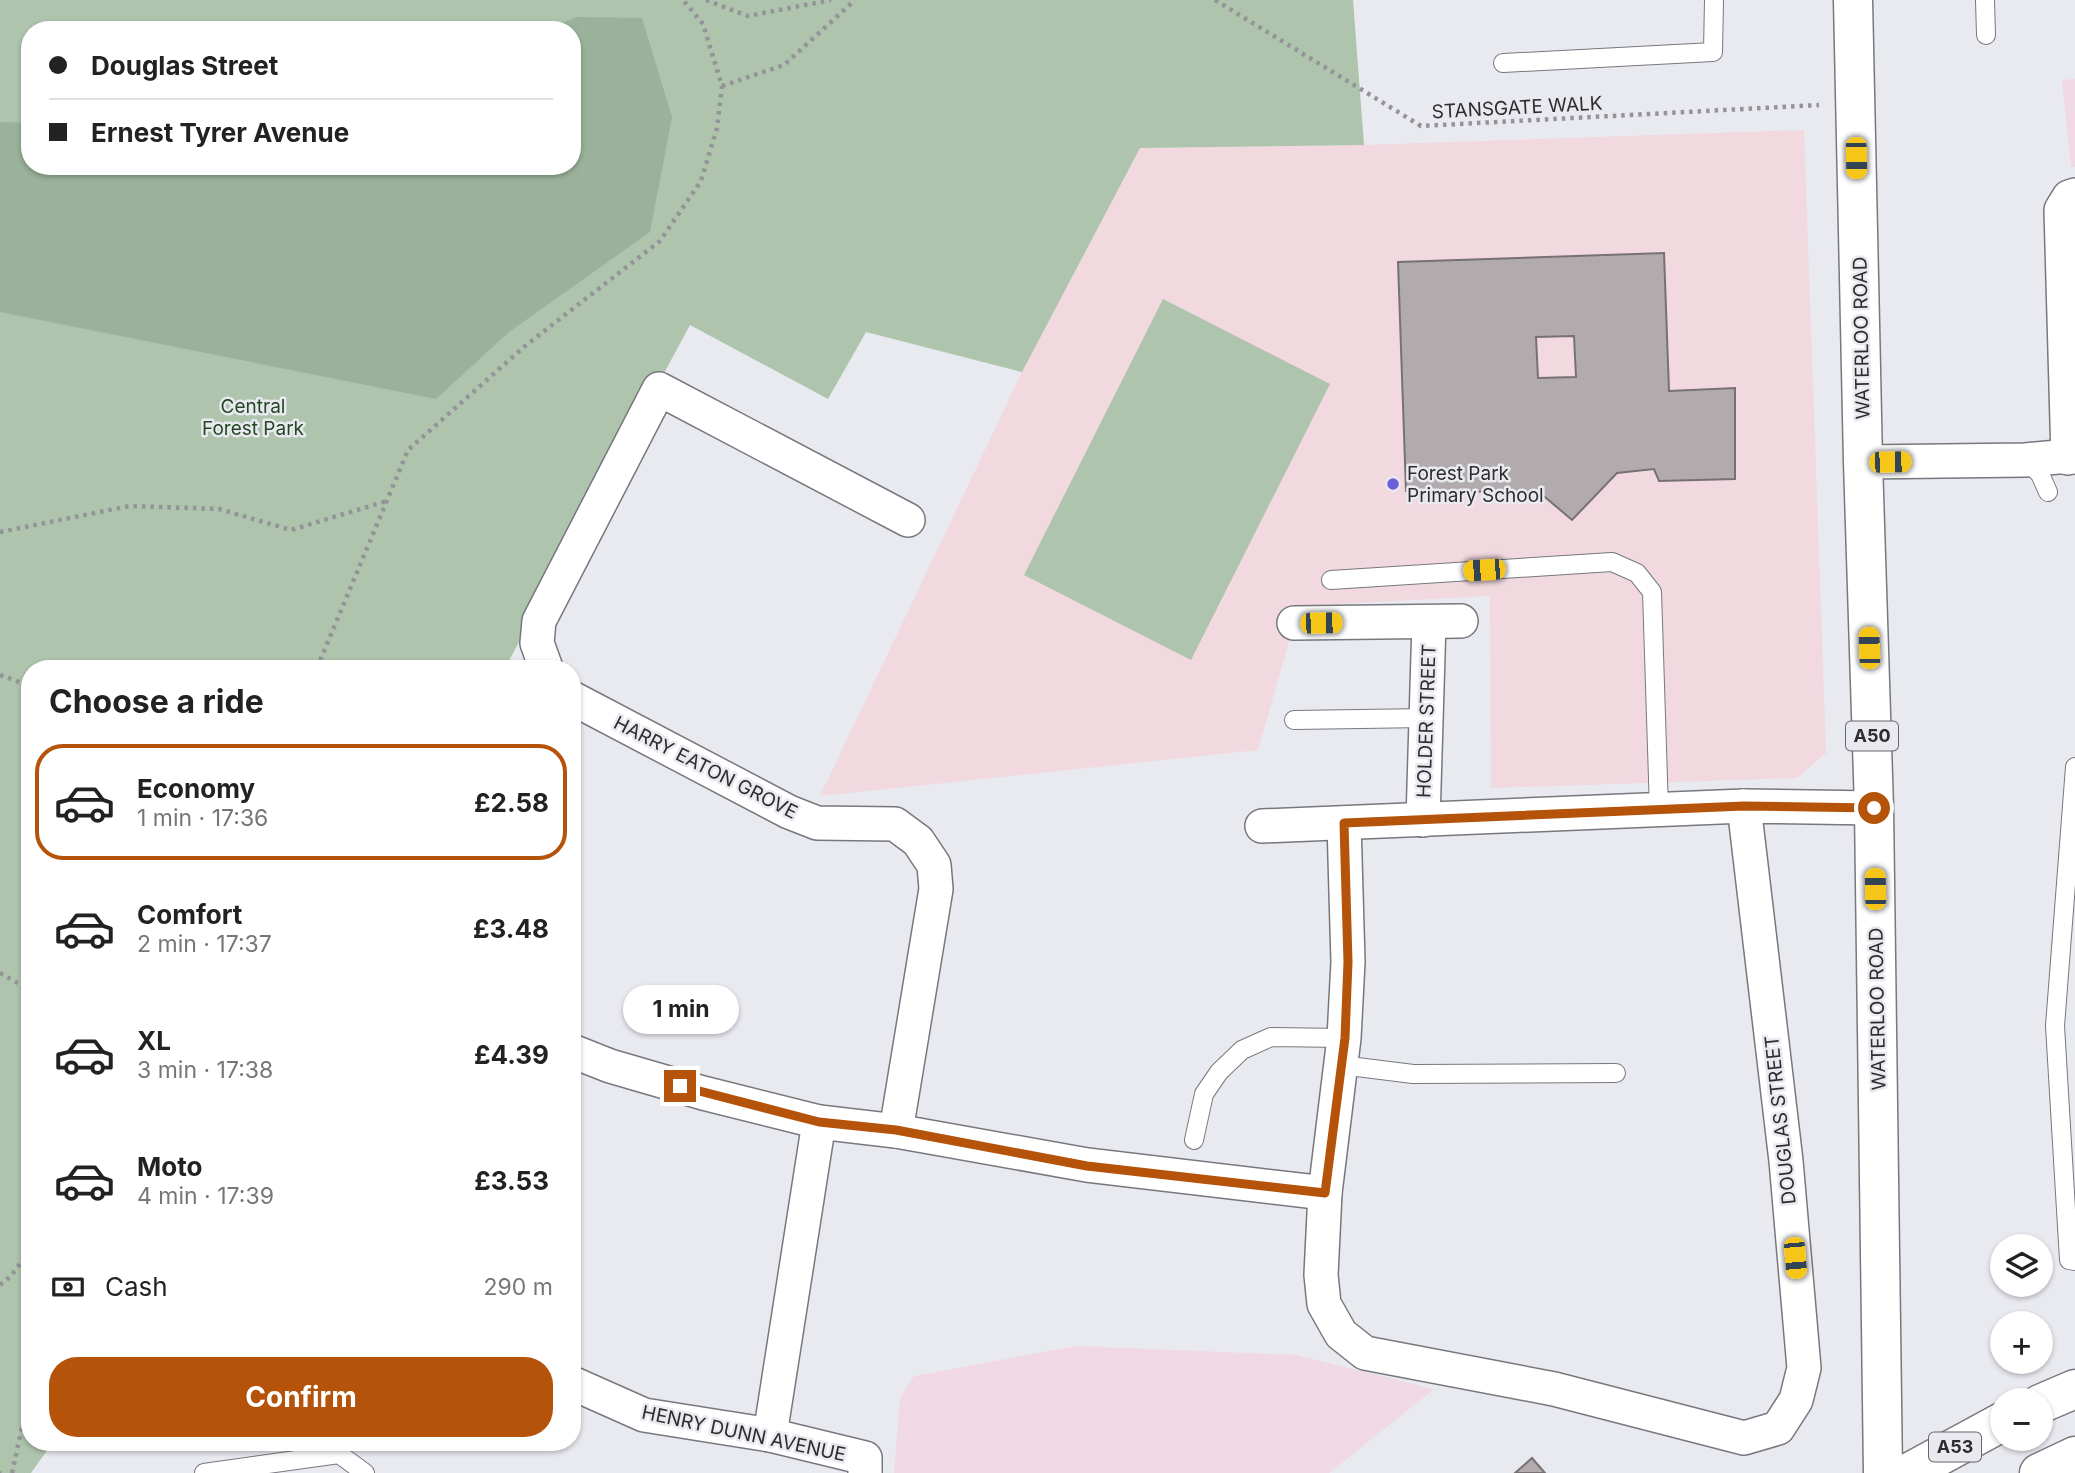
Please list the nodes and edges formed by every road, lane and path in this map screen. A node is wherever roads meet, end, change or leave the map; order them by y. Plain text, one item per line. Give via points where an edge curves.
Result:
1 (683, 0) edge
2 (706, 0) edge
3 (831, 0) edge
4 (855, 0) edge
5 (1215, 0) edge
6 (1714, 0) edge
7 (1853, 0) edge
8 (1985, 0) edge
9 (1986, 35) dead end
10 (1503, 64) dead end
11 (722, 86) junction
12 (1855, 103) junction
13 (2072, 196) edge
14 (2070, 329) edge
15 (2071, 458) edge
16 (2025, 460) junction
17 (1863, 462) junction
18 (2048, 492) dead end
19 (387, 501) junction
20 (908, 520) dead end
21 (0, 532) edge
22 (1331, 580) dead end
23 (1294, 623) dead end
24 (320, 660) edge
25 (543, 660) edge
26 (0, 675) edge
27 (21, 683) edge
28 (581, 703) edge
29 (1427, 718) junction
30 (1294, 720) dead end
31 (2075, 767) edge
32 (1744, 806) junction
33 (1874, 808) junction
34 (1659, 810) junction
35 (1423, 820) junction
36 (1344, 823) junction
37 (1262, 827) dead end
38 (0, 973) edge
39 (21, 985) edge
40 (1343, 1052) junction
41 (581, 1055) edge
42 (1616, 1073) dead end
43 (819, 1122) junction
44 (896, 1130) junction
45 (1194, 1140) dead end
46 (1325, 1193) junction
47 (2075, 1261) edge
48 (21, 1262) edge
49 (0, 1285) edge
50 (581, 1387) edge
51 (2075, 1390) edge
52 (2053, 1399) edge
53 (1990, 1429) edge
54 (21, 1432) edge
55 (770, 1435) junction
56 (2075, 1457) edge
57 (12, 1473) edge
58 (204, 1473) edge
59 (365, 1473) edge
60 (865, 1473) edge
61 (1883, 1473) edge
62 (1908, 1473) edge
63 (2039, 1473) edge

1 - 11 path via 703,24
2 - 3 path via 748,16
4 - 11 path via 784,65
5 - 12 path, STANSGATE WALK via 1421,127
6 - 10 lane via 1713,52
7 - 12 highway, WATERLOO ROAD / A50
8 - 9 lane
11 - 19 path via 717,128 701,181 660,241 525,346 408,450
12 - 17 highway, WATERLOO ROAD / A50
13 - 14 street via 2061,210
14 - 15 street
15 - 16 street
16 - 17 street
16 - 18 lane
17 - 33 highway, WATERLOO ROAD / A50
19 - 21 path via 291,530 219,509 130,506
19 - 24 path
20 - 25 street via 659,389 539,621 537,643
22 - 34 lane via 1612,562 1637,573 1652,592
23 - 29 street, HOLDER STREET via 1445,621
26 - 27 path
28 - 44 street, HARRY EATON GROVE via 789,812 817,822 895,824 918,841 934,865 936,889
29 - 30 lane
29 - 35 street, HOLDER STREET
31 - 47 lane via 2055,1026 2069,1260
32 - 33 street
32 - 34 street
32 - 46 street, DOUGLAS STREET via 1786,1161 1804,1368 1796,1400 1778,1428 1744,1438 1554,1389 1364,1353 1341,1334 1324,1304
33 - 61 highway, WATERLOO ROAD / A50
34 - 35 street
35 - 36 street
36 - 37 street
36 - 40 street via 1348,962
38 - 39 path
40 - 42 lane via 1413,1074
40 - 45 lane via 1271,1037 1242,1051 1204,1094
40 - 46 street
41 - 43 street via 703,1093
43 - 44 street
43 - 55 street
44 - 46 street via 1087,1166
48 - 49 path
50 - 55 street, HENRY DUNN AVENUE via 643,1415
51 - 52 highway
53 - 62 highway, A53
54 - 57 path
55 - 60 street, HENRY DUNN AVENUE via 865,1458
56 - 63 highway
58 - 59 lane via 339,1454

